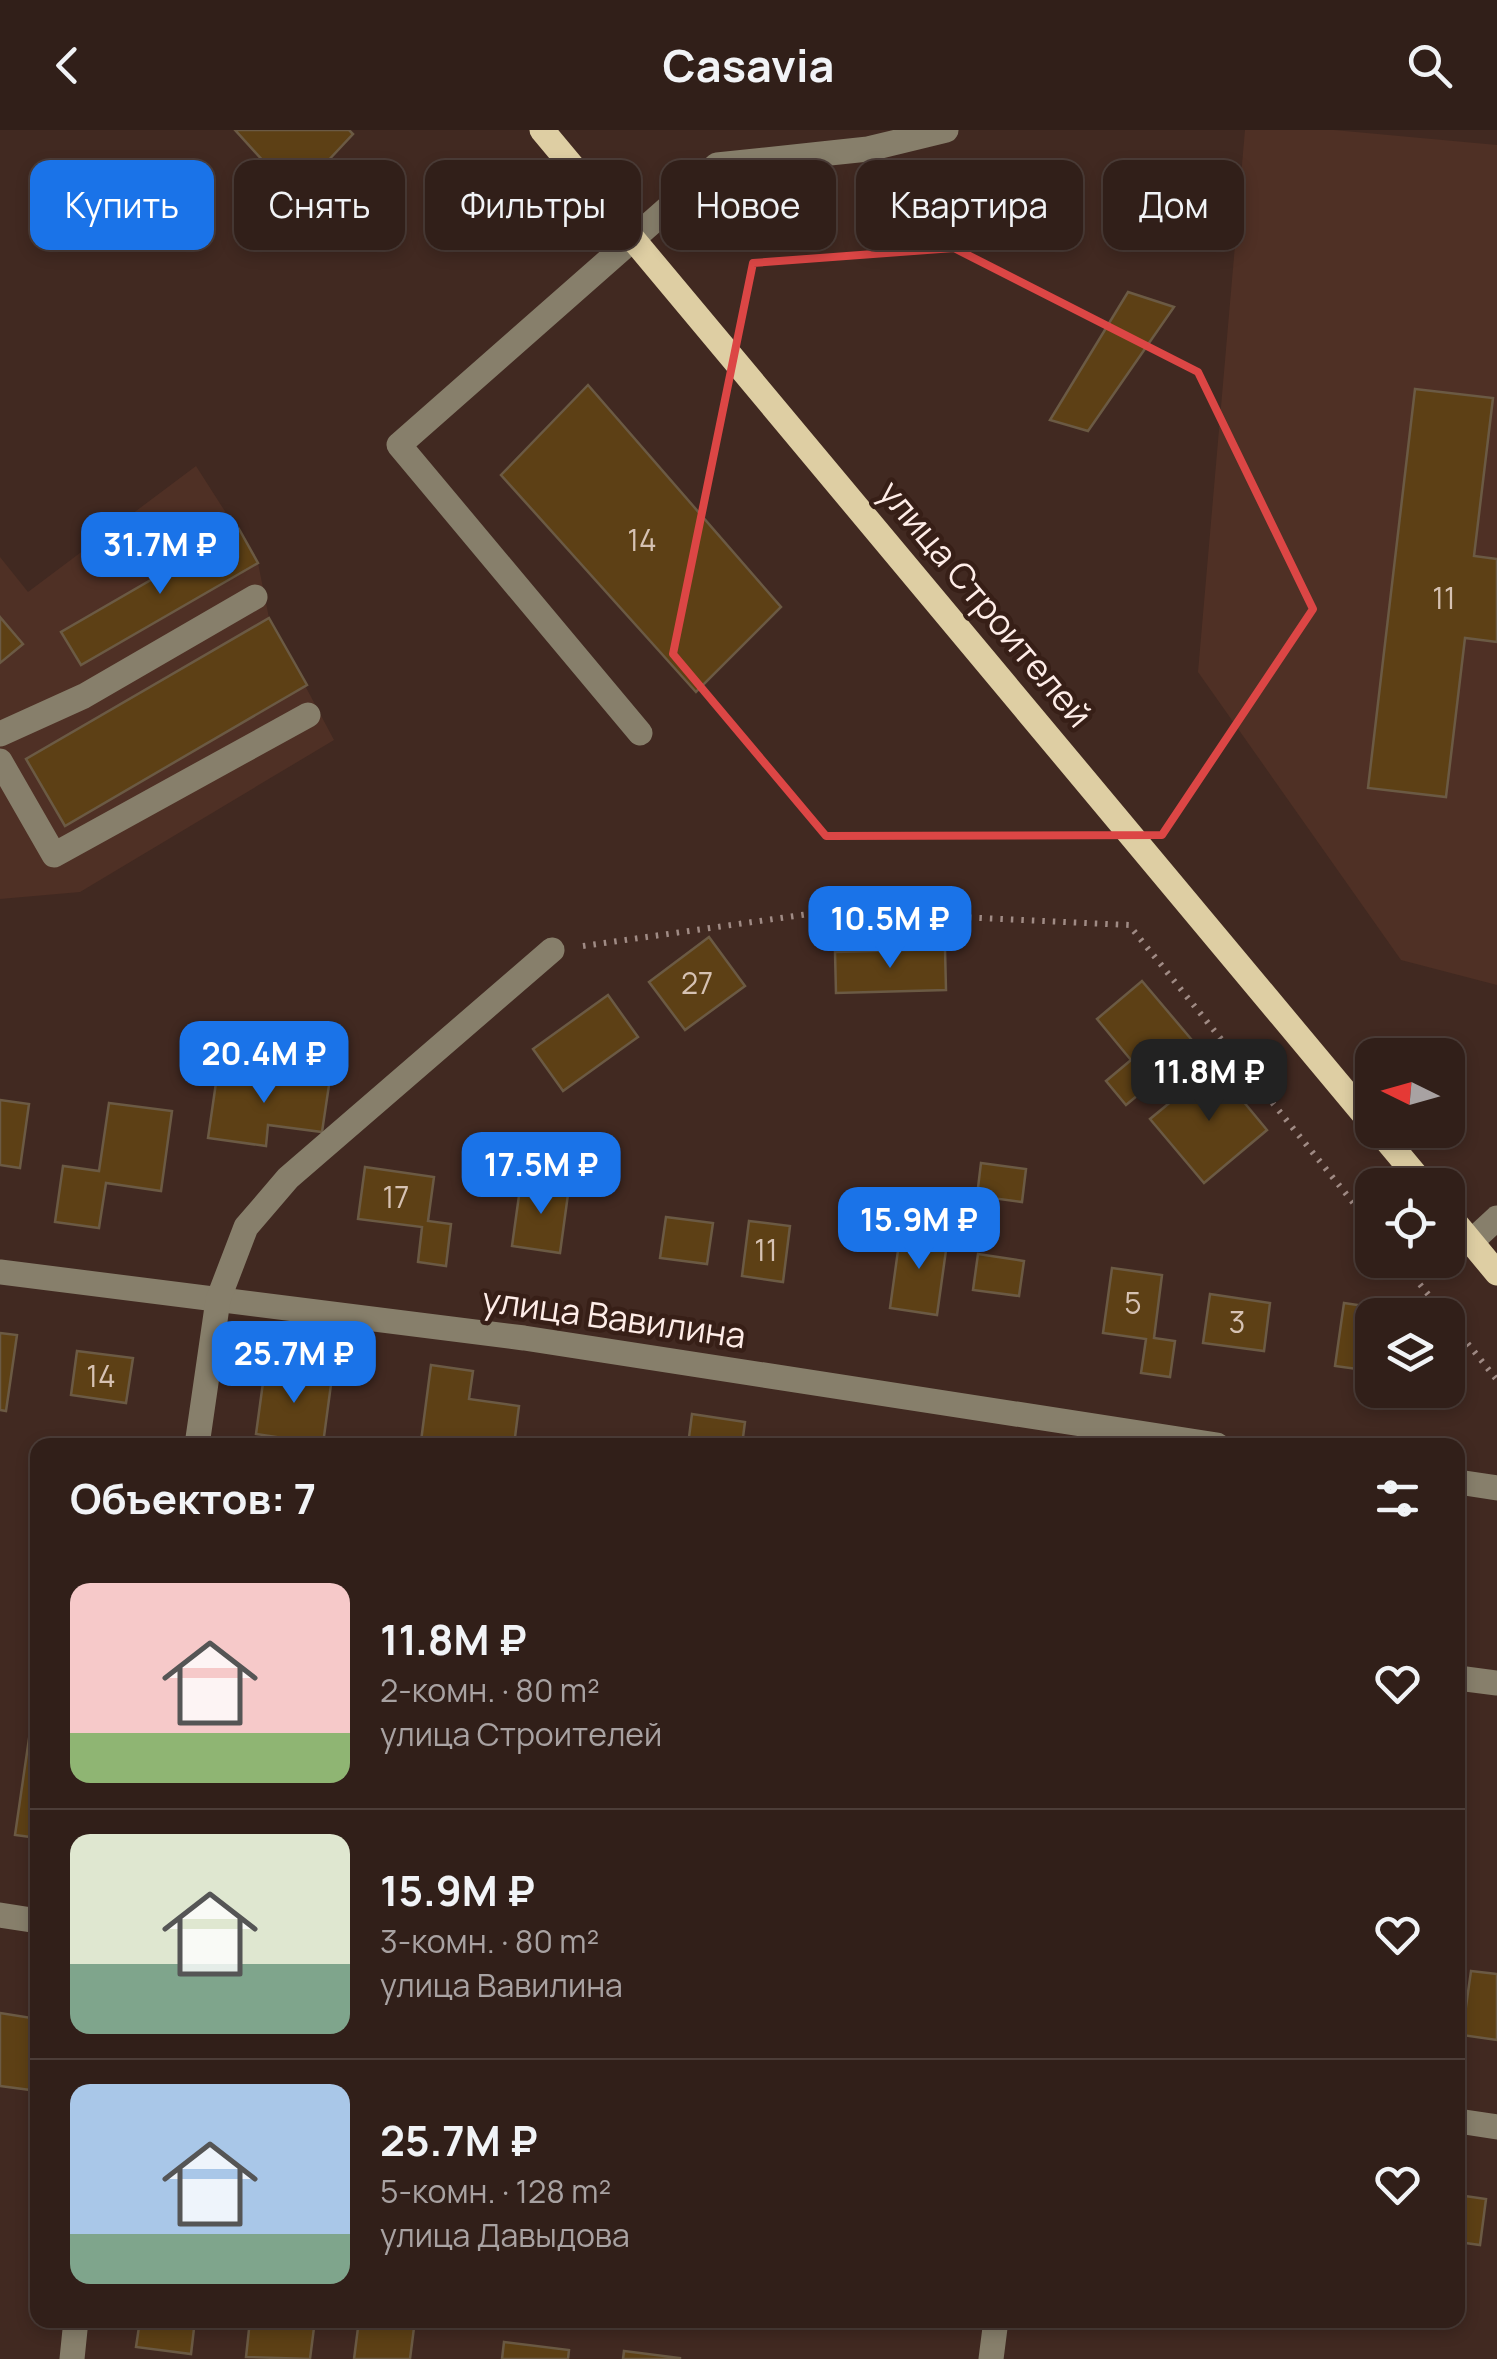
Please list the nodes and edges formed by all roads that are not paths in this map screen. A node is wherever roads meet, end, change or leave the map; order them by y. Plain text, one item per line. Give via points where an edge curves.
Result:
1 (542, 130) edge
2 (946, 130) edge
3 (568, 160) edge
4 (641, 231) edge
5 (641, 245) edge
6 (619, 250) edge
7 (255, 597) dead end
8 (308, 715) dead end
9 (640, 733) dead end
10 (0, 734) edge
11 (0, 761) edge
12 (552, 950) road end
13 (1355, 1104) edge
14 (1393, 1148) edge
15 (1410, 1168) edge
16 (1497, 1218) edge
17 (1465, 1235) edge
18 (1471, 1242) junction
19 (0, 1272) edge
20 (1497, 1273) edge
21 (218, 1300) junction
22 (198, 1438) edge
23 (1119, 1438) edge
24 (1465, 1483) edge
25 (1497, 1488) edge
26 (1465, 1679) edge
27 (1497, 1684) edge
28 (0, 1914) edge
29 (30, 1920) edge
30 (1465, 2123) edge
31 (1497, 2127) edge
32 (75, 2328) edge
33 (995, 2328) edge
34 (72, 2359) edge
35 (991, 2359) edge

1 - 3 main road, улица Строителей
2 - 4 street via 868,148 717,164
5 - 13 main road, улица Строителей
6 - 9 street via 398,445
7 - 10 street via 84,696
8 - 11 street via 54,854
12 - 21 street via 288,1178 246,1227
14 - 15 main road
16 - 18 street
17 - 18 main road
18 - 20 main road
19 - 21 street, улица Вавилина
21 - 22 street
21 - 23 street, улица Вавилина via 524,1338
24 - 25 street
26 - 27 street
28 - 29 street
30 - 31 street
32 - 34 street
33 - 35 street

